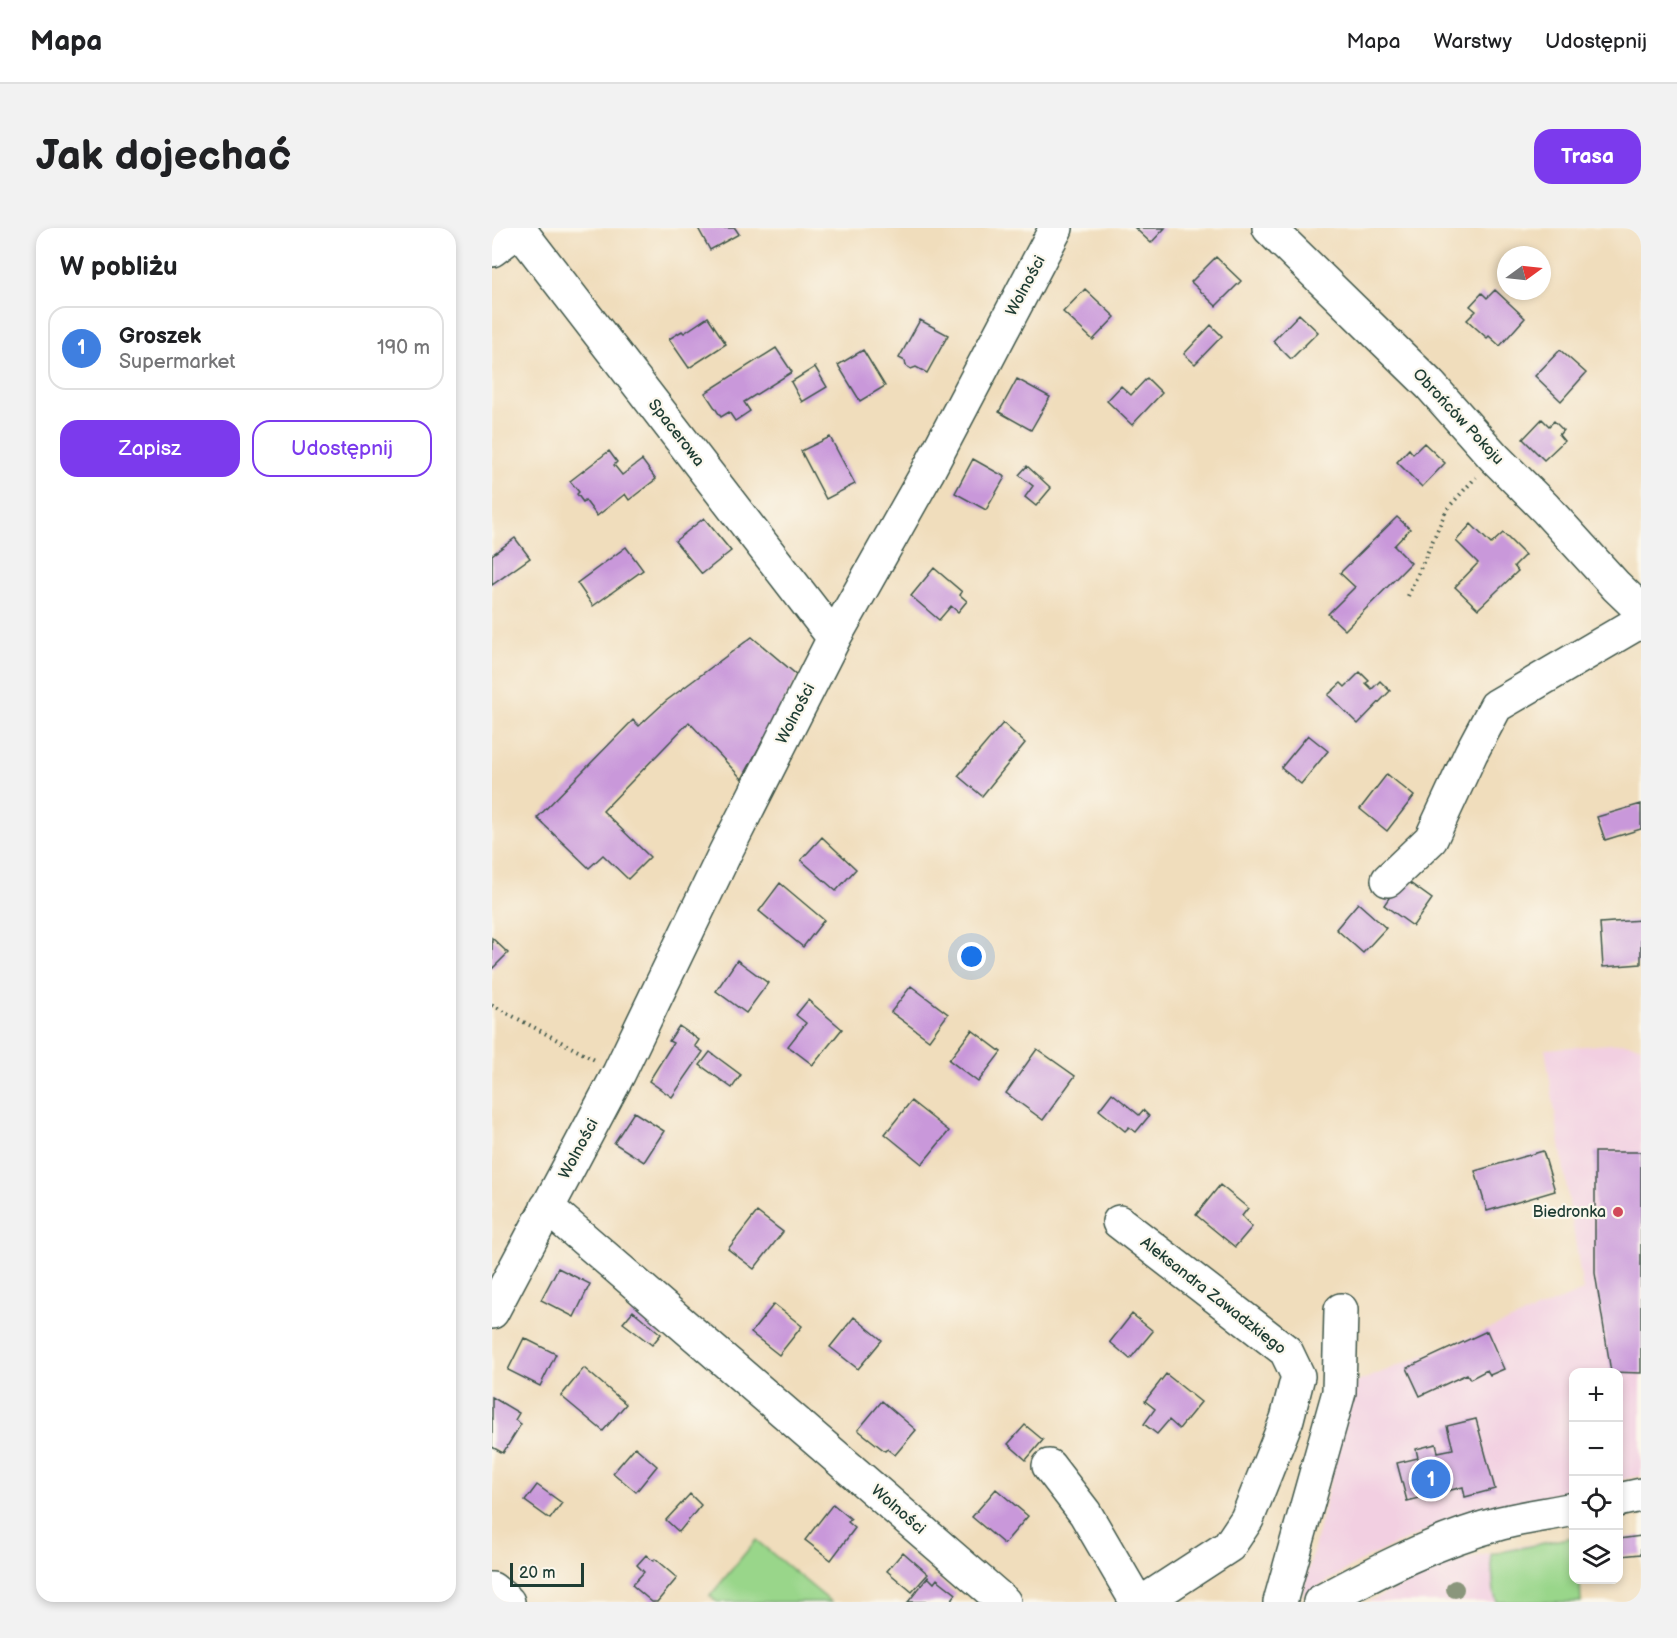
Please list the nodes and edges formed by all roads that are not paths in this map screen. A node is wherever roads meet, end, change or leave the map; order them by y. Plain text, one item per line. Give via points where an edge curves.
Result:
1 (1056, 228) edge
2 (1269, 228) edge
3 (519, 229) edge
4 (492, 250) edge
5 (1641, 610) edge
6 (1641, 621) edge
7 (834, 638) junction
8 (1388, 880) dead end
9 (547, 1207) junction
10 (1119, 1222) dead end
11 (1341, 1310) dead end
12 (492, 1312) edge
13 (1049, 1466) dead end
14 (1641, 1496) edge
15 (1623, 1499) edge
16 (1569, 1510) edge
17 (492, 1589) edge
18 (508, 1602) edge
19 (1004, 1602) edge
20 (1137, 1602) edge
21 (1143, 1602) edge
22 (1280, 1602) edge
23 (1320, 1602) edge

1 - 7 street, Wolności via 927,473
2 - 5 street, Obrońców Pokoju via 1430,385
3 - 4 street
3 - 7 street, Spacerowa
6 - 8 street via 1496,706 1431,839
7 - 9 street, Wolności via 619,1073
9 - 12 street, Wolności
9 - 19 street, Wolności
10 - 21 street, Aleksandra Zawadzkiego via 1286,1350 1298,1376 1287,1419 1247,1519 1229,1546
11 - 22 street via 1339,1392
13 - 20 street via 1085,1513
14 - 15 street
16 - 23 street via 1501,1523 1441,1543
17 - 18 street

